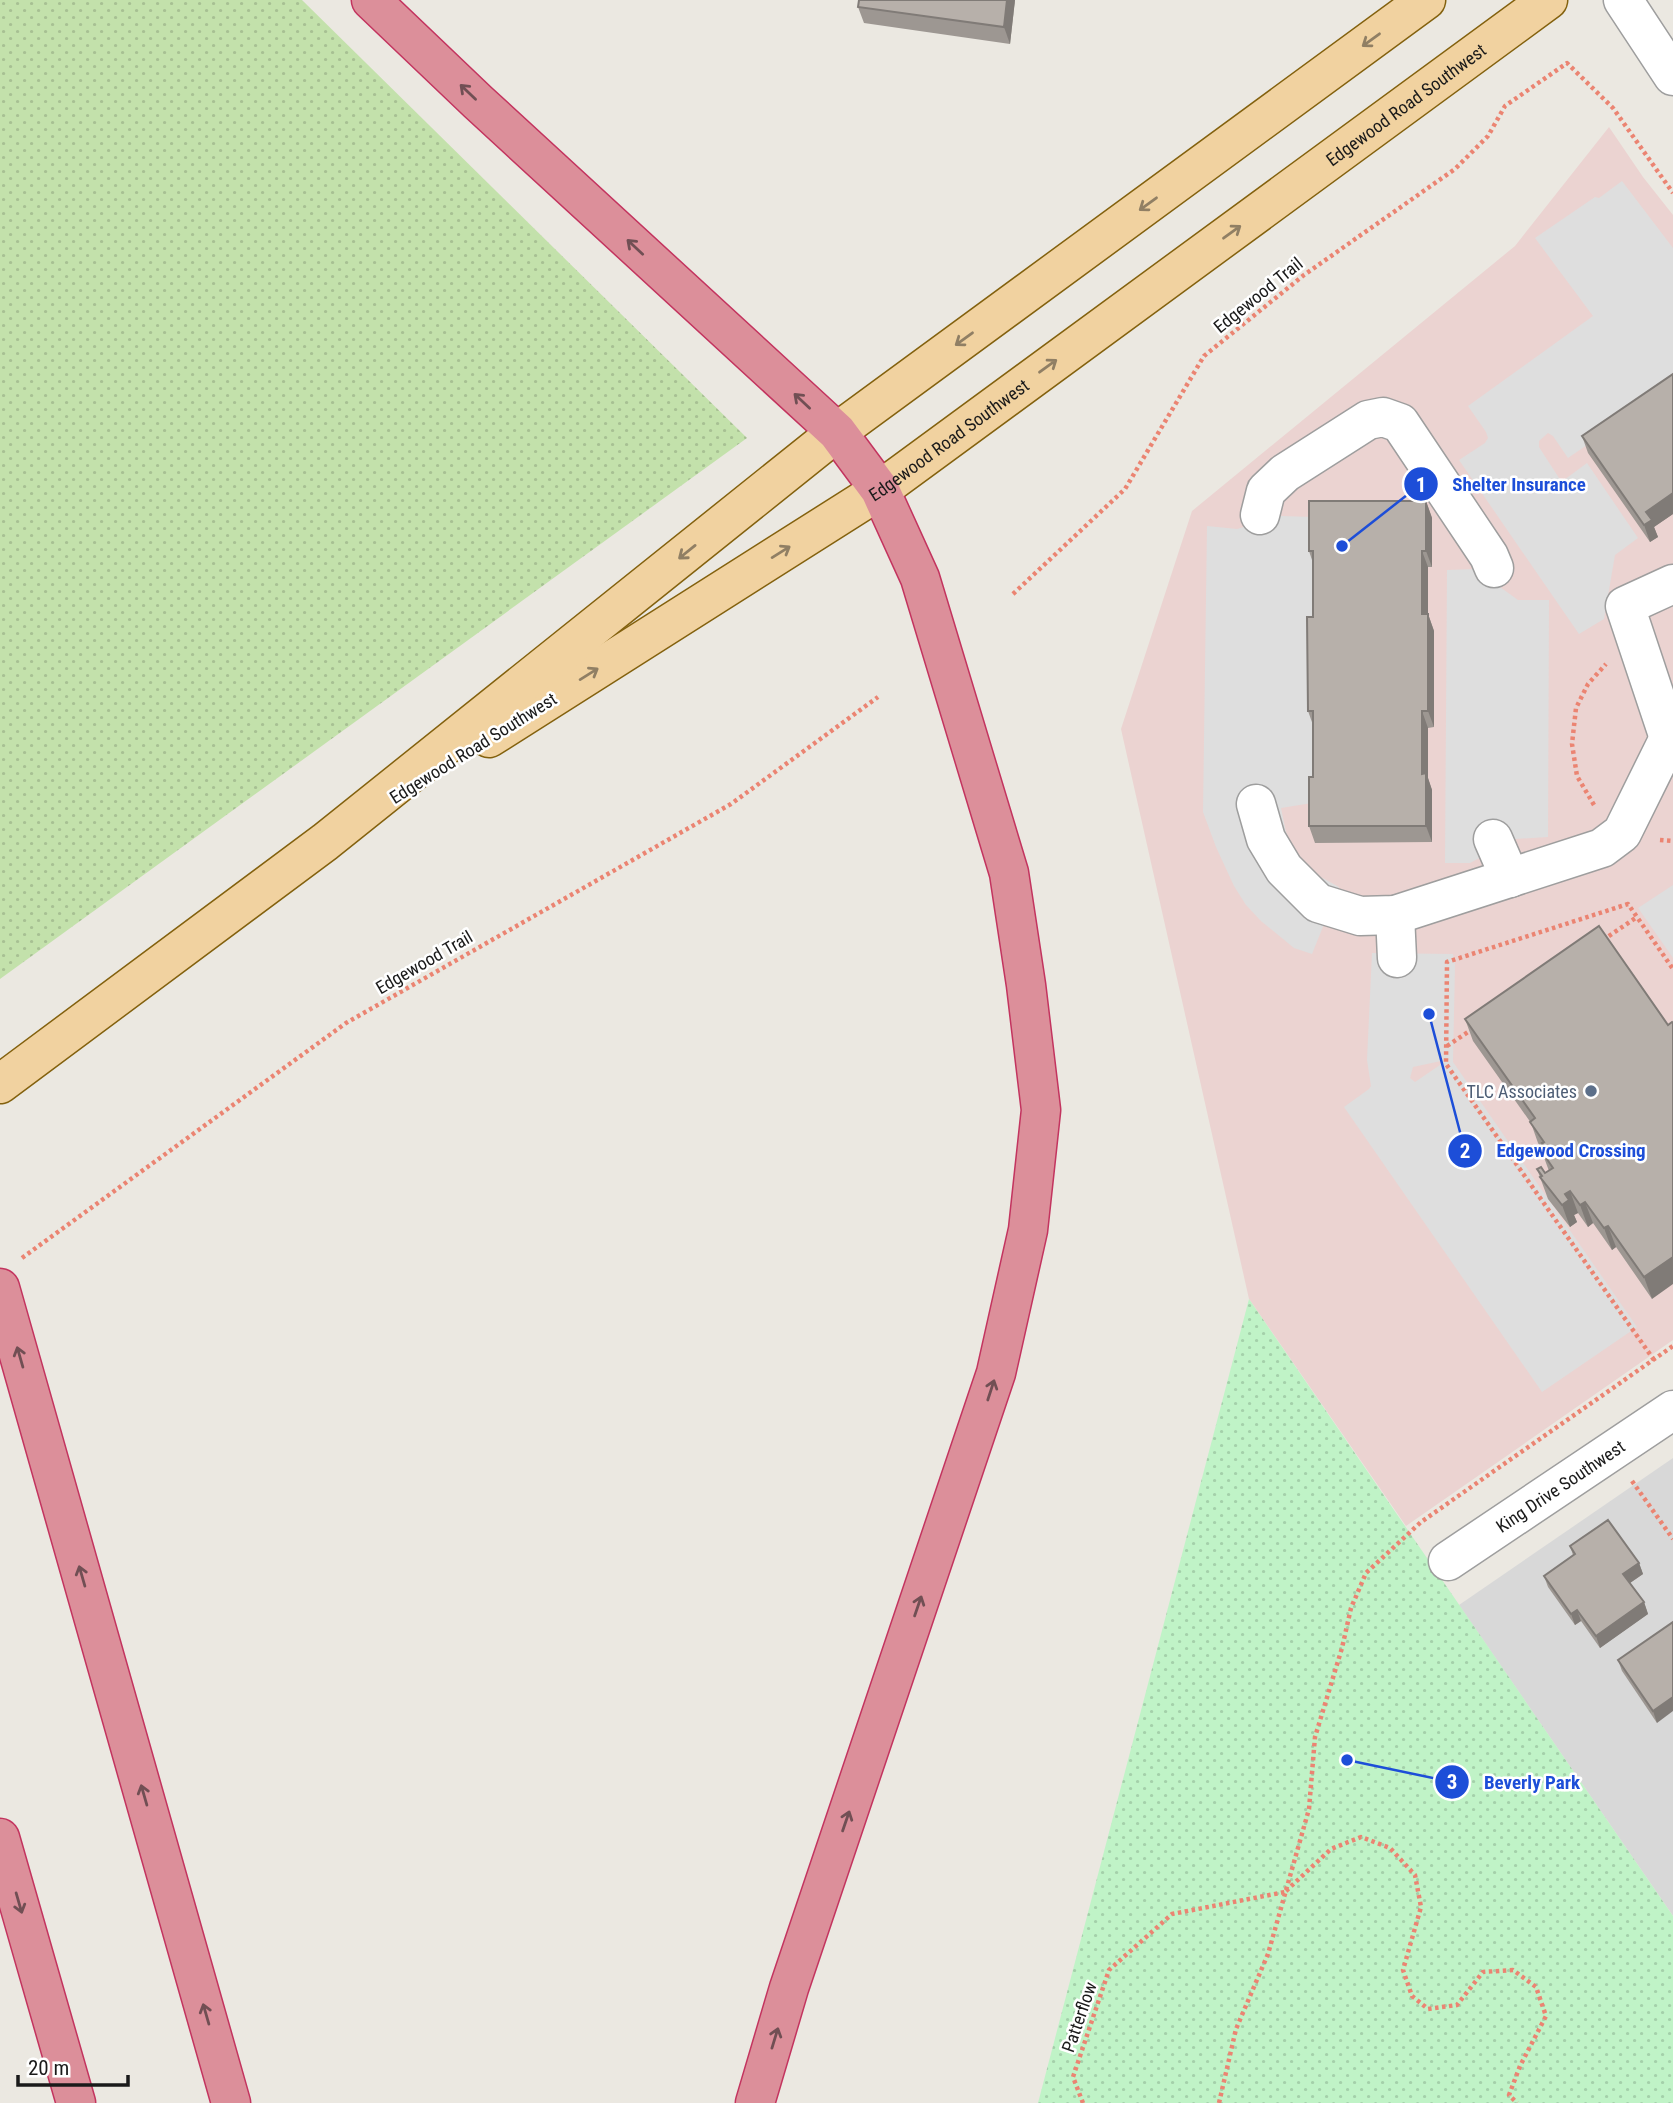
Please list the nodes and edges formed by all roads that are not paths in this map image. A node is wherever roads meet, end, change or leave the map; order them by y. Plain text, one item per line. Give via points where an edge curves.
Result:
1 (371, 0) edge
2 (1426, 0) edge
3 (1548, 0) edge
4 (1623, 0) edge
5 (1673, 76) edge
6 (836, 432) junction
7 (880, 489) junction
8 (1260, 515) dead end
9 (1494, 568) dead end
10 (1673, 584) edge
11 (1672, 739) edge
12 (1256, 804) dead end
13 (1493, 839) dead end
14 (325, 842) junction
15 (1510, 878) junction
16 (1395, 915) junction
17 (1397, 958) dead end
18 (0, 1084) edge
19 (10, 1274) edge
20 (1667, 1427) edge
21 (1448, 1560) dead end
22 (0, 1838) edge
23 (76, 2103) edge
24 (231, 2103) edge
25 (755, 2103) edge

6 -> 1 highway
2 -> 6 main road, Edgewood Road Southwest
7 -> 3 main road, Edgewood Road Southwest
4 - 5 street
6 - 7 highway
6 -> 14 main road, Edgewood Road Southwest
14 -> 7 main road, Edgewood Road Southwest
25 -> 7 highway via 996,1373 1028,1230 1041,1110 1009,873 920,578
8 - 9 street via 1266,491 1285,473 1368,420 1384,417 1400,423
10 - 11 street via 1625,606
11 - 15 street via 1622,833 1602,848
12 - 16 street via 1266,839 1283,869 1318,903 1360,916
13 - 15 street
14 - 18 main road, Edgewood Road Southwest
15 - 16 street
16 - 17 street
24 -> 19 highway
20 - 21 street, King Drive Southwest
22 -> 23 highway

